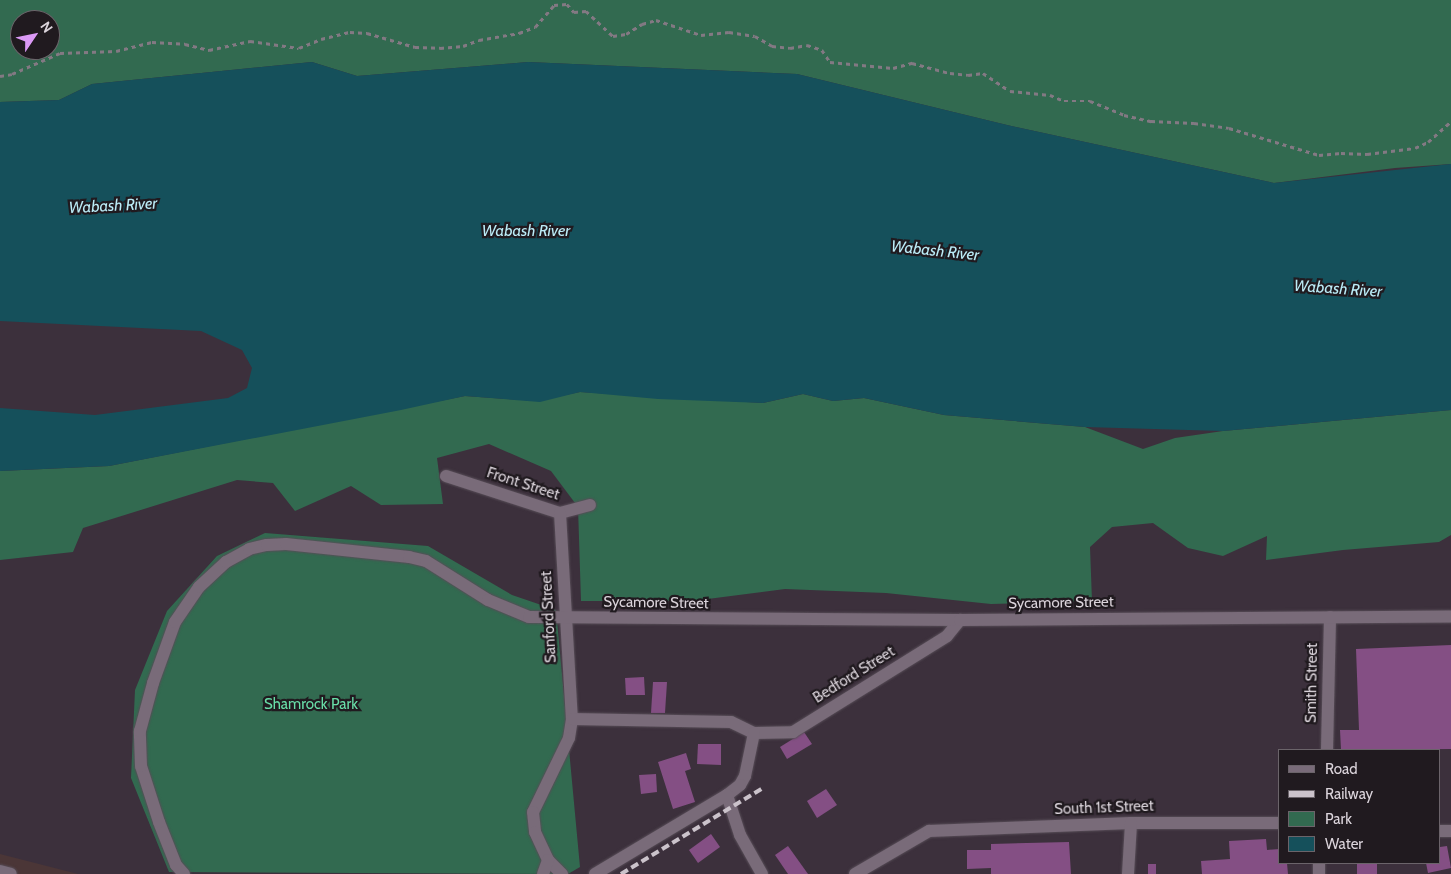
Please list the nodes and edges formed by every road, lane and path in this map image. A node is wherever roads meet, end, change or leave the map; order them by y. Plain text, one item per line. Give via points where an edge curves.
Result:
1 (0, 76) edge
2 (1451, 121) edge
3 (446, 476) dead end
4 (590, 505) dead end
5 (560, 513) junction
6 (565, 617) junction
7 (1330, 617) junction
8 (1451, 617) edge
9 (960, 620) junction
10 (572, 719) junction
11 (754, 732) junction
12 (1327, 749) edge
13 (728, 795) junction
14 (1131, 823) junction
15 (1278, 823) edge
16 (548, 860) junction
17 (0, 871) edge
18 (11, 874) edge
19 (184, 874) edge
20 (543, 874) edge
21 (562, 874) edge
22 (595, 874) edge
23 (762, 874) edge
24 (856, 874) edge
25 (1128, 874) edge

1 - 2 path via 60,54 116,51 152,42 185,44 209,50 250,41 299,48 350,32 367,33 415,46 463,46 535,27 554,5 567,4 574,12 586,11 613,36 626,34 656,20 701,36 729,32 755,36 772,46 790,48 807,45 822,50 830,62 893,68 912,63 950,73 983,73 1010,91 1050,95 1064,101 1090,102 1151,121 1229,128 1319,155 1415,148 1428,142
3 - 5 street, Front Street
4 - 5 street, Front Street
5 - 6 street, Sanford Street
6 - 9 street, Sycamore Street
6 - 10 street, Sanford Street
6 - 19 street, Sycamore Street via 529,617 515,613 488,600 440,568 409,557 286,544 249,550 226,562 199,587 175,622 140,731 141,766 176,865
7 - 8 street, Sycamore Street
7 - 9 street, Sycamore Street
7 - 12 street, Smith Street
9 - 11 street, Bedford Street via 947,636 792,732
10 - 11 street, Bedford Street via 731,722
10 - 16 street, Sanford Street via 569,738 533,812 535,832
11 - 13 street via 745,776
13 - 22 street
13 - 23 street via 740,835
14 - 15 street, South 1st Street
14 - 24 street, South 1st Street via 928,831
14 - 25 street
16 - 20 street
16 - 21 street
17 - 18 street

